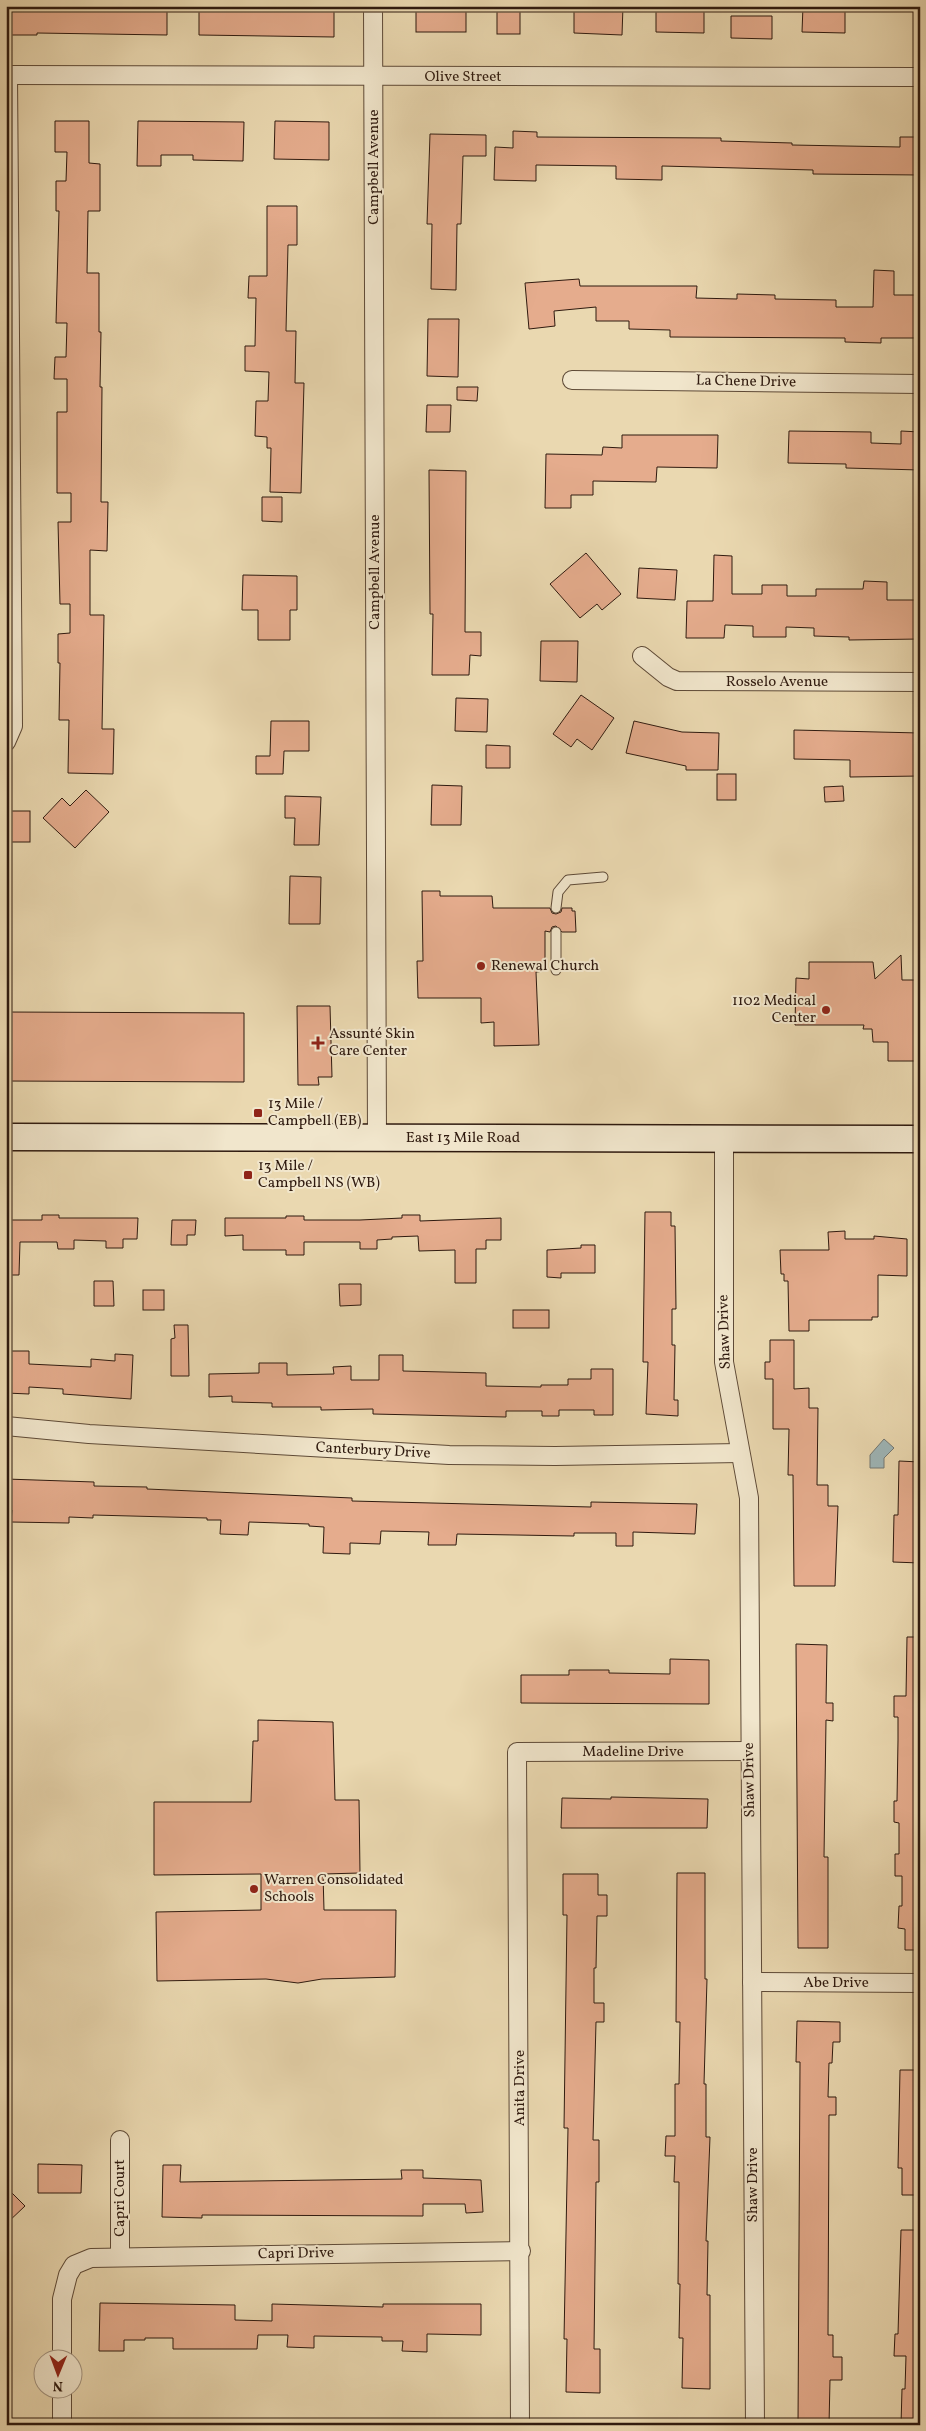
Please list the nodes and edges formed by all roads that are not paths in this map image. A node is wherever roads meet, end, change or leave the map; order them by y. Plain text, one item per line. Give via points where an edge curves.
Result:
1 (373, 6) edge
2 (7, 75) edge
3 (374, 77) junction
4 (920, 77) edge
5 (572, 380) dead end
6 (920, 384) edge
7 (642, 656) dead end
8 (920, 682) edge
9 (6, 742) edge
10 (603, 877) dead end
11 (556, 908) dead end
12 (556, 932) dead end
13 (556, 970) dead end
14 (724, 1137) junction
15 (6, 1138) edge
16 (377, 1138) junction
17 (920, 1139) edge
18 (6, 1426) edge
19 (740, 1454) junction
20 (749, 1751) junction
21 (517, 1752) joint
22 (752, 1982) junction
23 (920, 1983) edge
24 (120, 2140) dead end
25 (521, 2251) junction
26 (120, 2256) junction
27 (62, 2348) edge
28 (62, 2398) edge
29 (62, 2425) edge
30 (520, 2425) edge
31 (755, 2425) edge

1 - 3 street, Campbell Avenue
2 - 3 street, Olive Street
2 - 9 street via 13,726
3 - 4 street, Olive Street
3 - 16 street, Campbell Avenue
5 - 6 street, La Chene Drive
7 - 8 street, Rosselo Avenue via 668,678 677,681
10 - 11 lane via 568,880 558,892
12 - 13 lane
14 - 16 main road, East 13 Mile Road
14 - 17 main road, East 13 Mile Road
14 - 19 street, Shaw Drive via 724,1362
15 - 16 main road, East 13 Mile Road
18 - 19 street, Canterbury Drive via 89,1434 450,1455
19 - 20 street, Shaw Drive via 749,1498
20 - 21 street, Madeline Drive
20 - 22 street, Shaw Drive
21 - 25 street, Anita Drive
22 - 23 street, Abe Drive
22 - 31 street, Shaw Drive
24 - 26 street, Capri Court
25 - 26 street, Capri Drive
25 - 30 street, Anita Drive
26 - 27 street, Capri Drive via 92,2258 74,2265 62,2299
28 - 29 street

